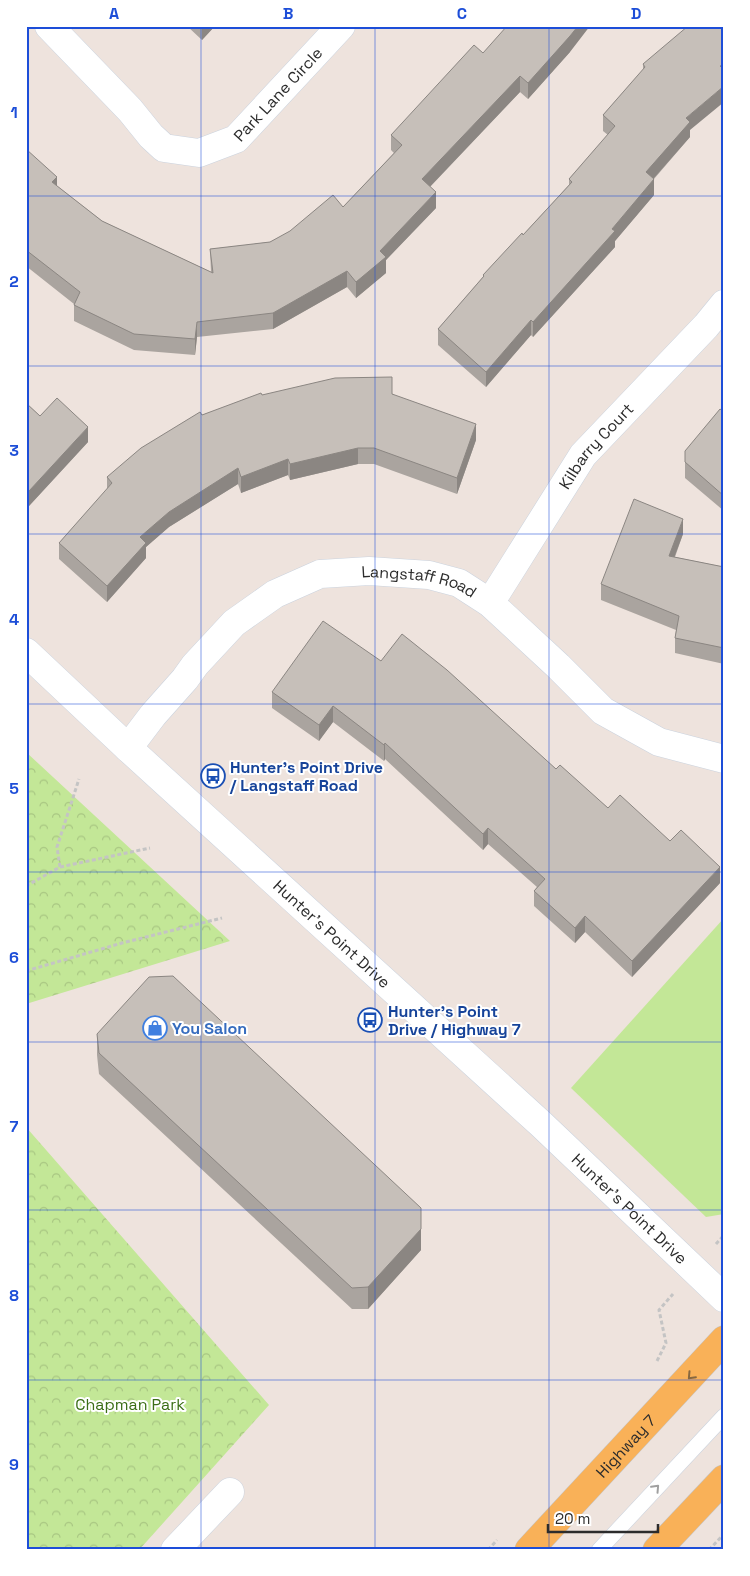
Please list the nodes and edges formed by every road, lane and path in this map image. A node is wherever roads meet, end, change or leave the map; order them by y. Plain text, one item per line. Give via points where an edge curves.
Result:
1 (49, 26) edge
2 (341, 26) edge
3 (724, 304) edge
4 (490, 603) junction
5 (26, 652) edge
6 (128, 748) junction
7 (724, 759) edge
8 (79, 779) dead end
9 (150, 848) dead end
10 (60, 867) junction
11 (26, 886) edge
12 (222, 918) dead end
13 (26, 971) edge
14 (724, 1298) edge
15 (724, 1340) edge
16 (724, 1416) edge
17 (724, 1479) edge
18 (230, 1492) dead end
19 (724, 1534) edge
20 (175, 1550) edge
21 (529, 1550) edge
22 (599, 1550) edge
23 (656, 1550) edge
24 (709, 1550) edge

1 - 2 street, Park Lane Circle via 164,148 199,153 236,139
3 - 4 street, Kilbarry Court via 583,455
4 - 6 street, Langstaff Road via 459,583 429,575 370,571 320,574 275,594 234,623 195,665
4 - 7 street, Langstaff Road via 603,711 659,742
5 - 6 street, Hunter's Point Drive
6 - 14 street, Hunter's Point Drive via 541,1124
8 - 10 path via 57,847
9 - 10 path
10 - 11 path
12 - 13 path
15 -> 21 main road, Highway 7
22 -> 16 lane
17 - 23 main road
18 - 20 street
19 - 24 path

